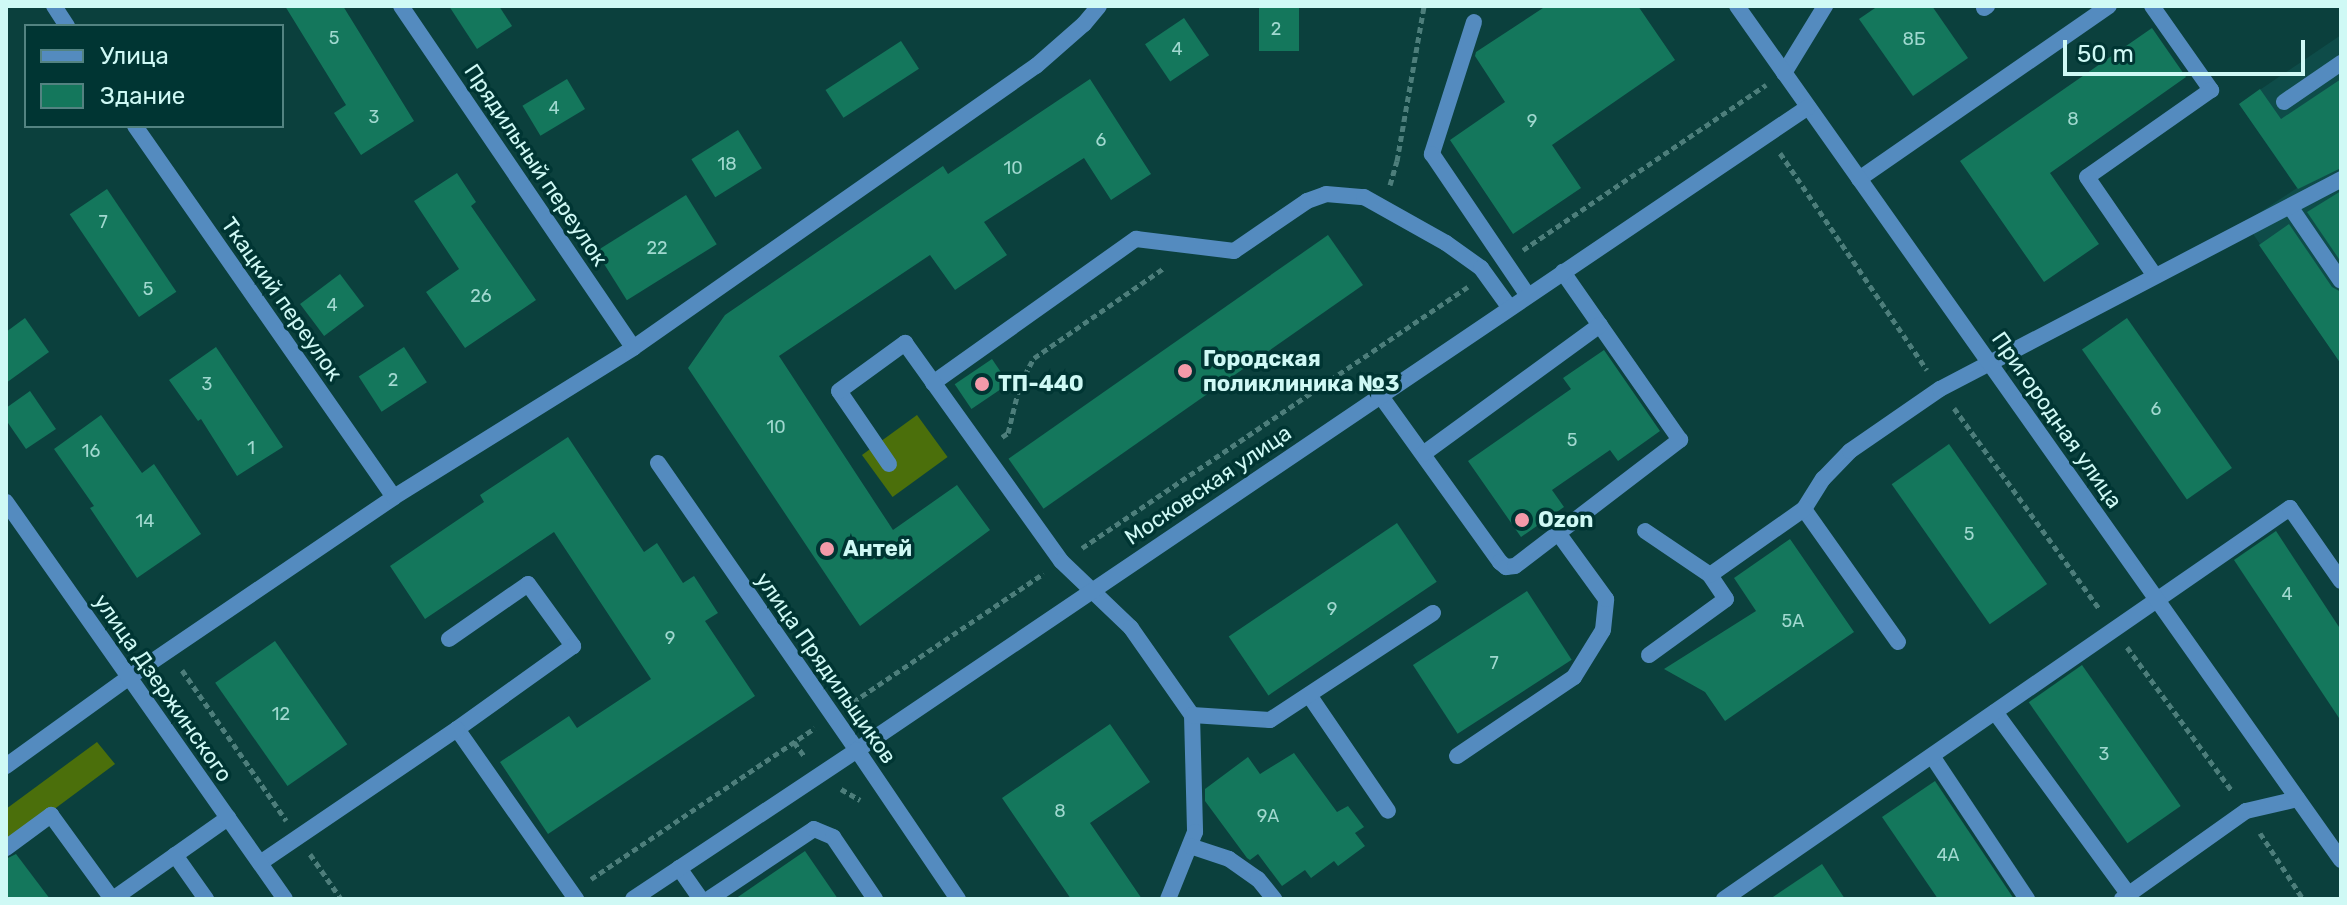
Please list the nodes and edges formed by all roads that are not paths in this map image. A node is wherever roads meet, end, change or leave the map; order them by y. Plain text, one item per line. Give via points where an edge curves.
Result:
1 (54, 6) edge
2 (401, 6) edge
3 (1099, 6) edge
4 (1737, 6) edge
5 (1825, 6) edge
6 (2109, 6) edge
7 (2152, 6) edge
8 (1474, 22) dead end
9 (66, 24) edge
10 (2341, 63) edge
11 (1784, 73) junction
12 (2284, 102) dead end
13 (1808, 107) junction
14 (136, 128) edge
15 (1859, 179) junction
16 (2341, 179) edge
17 (2291, 208) junction
18 (1563, 272) junction
19 (2155, 276) junction
20 (2341, 281) edge
21 (1528, 296) junction
22 (1510, 308) junction
23 (1600, 325) junction
24 (633, 348) junction
25 (1990, 362) junction
26 (933, 383) junction
27 (1380, 395) junction
28 (1423, 454) junction
29 (658, 463) dead end
30 (889, 464) dead end
31 (394, 497) junction
32 (6, 502) edge
33 (1804, 509) junction
34 (1645, 531) dead end
35 (1558, 533) junction
36 (1710, 575) junction
37 (2341, 581) edge
38 (1093, 589) junction
39 (2156, 598) junction
40 (1433, 613) dead end
41 (449, 639) dead end
42 (1898, 642) dead end
43 (1649, 655) dead end
44 (128, 678) junction
45 (1309, 695) junction
46 (1995, 712) junction
47 (1192, 715) junction
48 (457, 729) junction
49 (857, 750) junction
50 (1457, 756) dead end
51 (1932, 756) junction
52 (6, 766) edge
53 (2298, 799) junction
54 (1388, 811) dead end
55 (228, 818) junction
56 (1190, 846) junction
57 (6, 848) edge
58 (175, 855) junction
59 (2341, 860) edge
60 (260, 863) junction
61 (679, 868) junction
62 (573, 896) edge
63 (1733, 896) edge
64 (2125, 896) edge
65 (112, 899) edge
66 (206, 899) edge
67 (285, 899) edge
68 (633, 899) edge
69 (701, 899) edge
70 (709, 899) edge
71 (875, 899) edge
72 (958, 899) edge
73 (1168, 899) edge
74 (1274, 899) edge
75 (2027, 899) edge

1 - 9 street
2 - 24 street, Прядильный переулок
3 - 24 street via 1036,66
4 - 11 street, Пригородная улица
5 - 11 street
6 - 15 street
7 - 19 street via 2211,90 2087,177
8 - 21 street via 1432,154
10 - 12 street
11 - 13 street, Пригородная улица
13 - 15 street, Пригородная улица
13 - 18 street, Московская улица
14 - 31 street, Ткацкий переулок
15 - 25 street, Пригородная улица
16 - 17 street
17 - 19 street
17 - 20 street
18 - 21 street, Московская улица
18 - 23 street
19 - 25 street
21 - 22 street, Московская улица
22 - 26 street via 1487,274 1446,243 1364,197 1326,194 1307,201 1234,251 1136,239
22 - 27 street, Московская улица
23 - 28 street
23 - 35 street via 1680,440
24 - 31 street
25 - 33 street via 1940,389 1850,451
25 - 39 street, Пригородная улица
26 - 30 street via 905,343 839,391
26 - 38 street via 1061,561
27 - 28 street
27 - 38 street, Московская улица
28 - 35 street via 1503,565 1515,566
29 - 49 street, улица Прядильщиков
31 - 44 street
32 - 44 street, улица Дзержинского
33 - 36 street
33 - 42 street
34 - 36 street
35 - 50 street via 1606,599 1603,630 1574,677
36 - 43 street via 1726,599
37 - 39 street via 2290,508
38 - 47 street via 1131,628
38 - 49 street, Московская улица
39 - 46 street
39 - 53 street, Пригородная улица
40 - 45 street
41 - 48 street via 528,584 573,646
44 - 52 street
44 - 55 street, улица Дзержинского
45 - 47 street via 1270,720
45 - 54 street
46 - 51 street
46 - 64 street
47 - 56 street via 1195,832
48 - 60 street
48 - 62 street
49 - 61 street, Московская улица
49 - 72 street, улица Прядильщиков
51 - 63 street
51 - 75 street
53 - 59 street, Пригородная улица
53 - 64 street via 2246,811
55 - 58 street
55 - 60 street, улица Дзержинского
56 - 73 street
56 - 74 street via 1229,859 1258,879
57 - 65 street via 51,815
58 - 65 street
58 - 66 street
60 - 67 street, улица Дзержинского
61 - 68 street, Московская улица
61 - 69 street
70 - 71 street via 814,829 833,837

